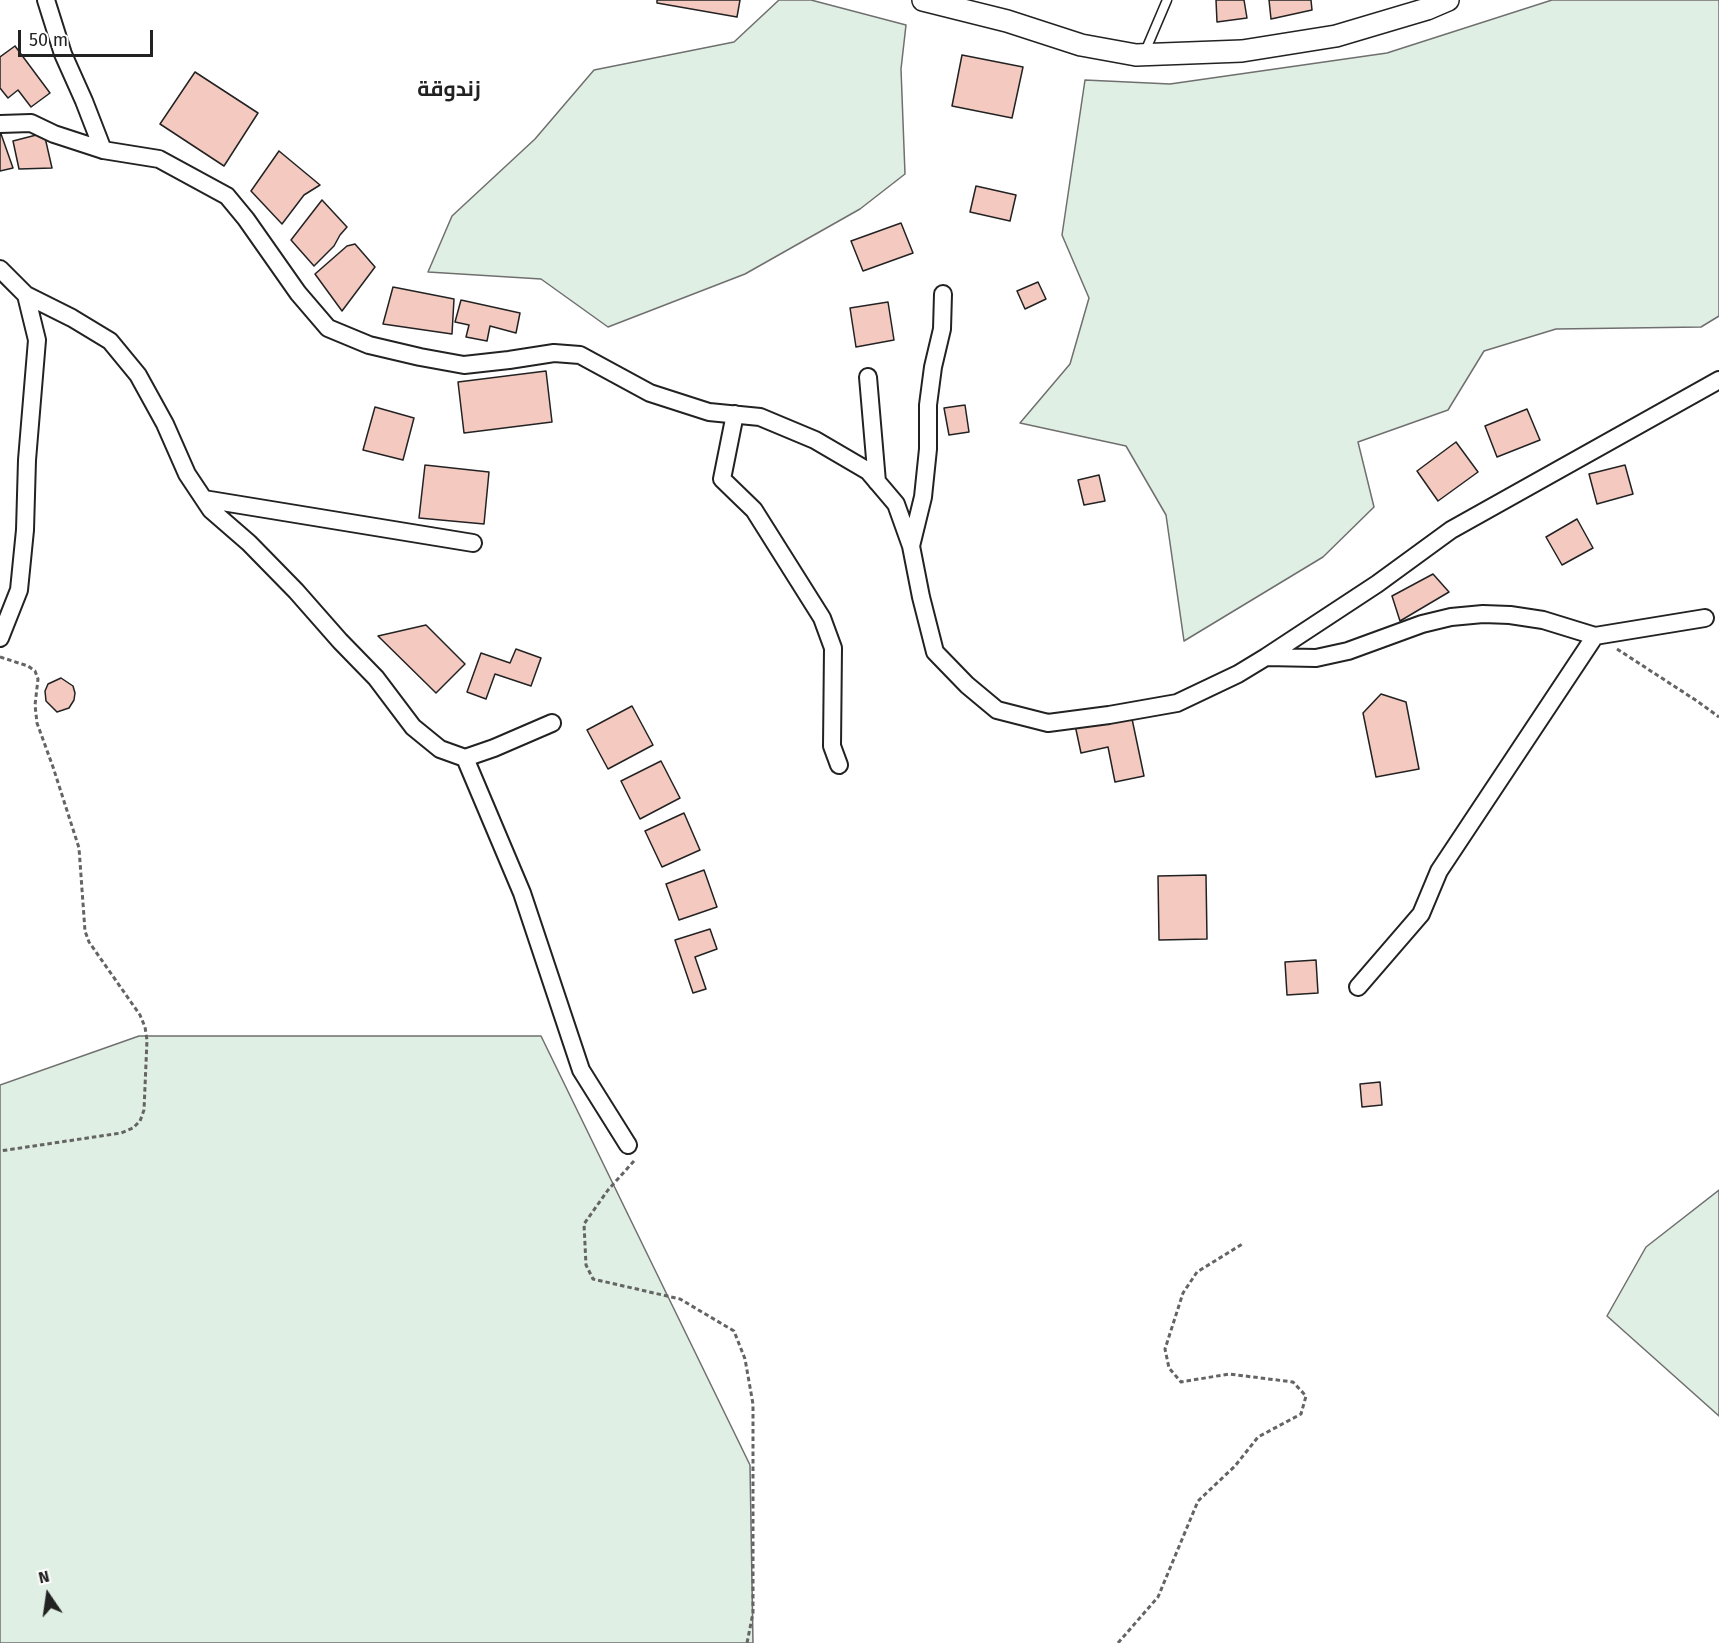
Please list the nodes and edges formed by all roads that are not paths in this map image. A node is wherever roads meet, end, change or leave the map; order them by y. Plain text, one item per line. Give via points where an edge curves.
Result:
1 (46, 0) edge
2 (922, 0) edge
3 (1167, 0) edge
4 (1448, 0) edge
5 (1144, 55) junction
6 (0, 124) edge
7 (103, 150) junction
8 (0, 269) edge
9 (943, 294) dead end
10 (26, 295) junction
11 (867, 377) dead end
12 (1719, 380) edge
13 (735, 414) junction
14 (877, 482) junction
15 (204, 499) junction
16 (473, 543) dead end
17 (911, 546) junction
18 (1706, 618) dead end
19 (1595, 636) junction
20 (0, 638) edge
21 (1266, 657) junction
22 (552, 723) dead end
23 (465, 758) junction
24 (839, 765) dead end
25 (1358, 987) dead end
26 (628, 1145) road end

1 - 7 street via 63,54
2 - 5 street via 1081,45
3 - 5 lane
4 - 5 street via 1336,36 1242,51
6 - 7 street via 31,123
7 - 13 street via 159,159 227,196 328,328 369,345 464,364 554,353 580,356 650,393 709,412
8 - 10 street
9 - 17 street via 942,328 928,405 923,497
10 - 15 street via 110,341 138,375 187,474
10 - 20 street via 38,340 25,530 19,590
11 - 14 street
12 - 21 street via 1451,530
13 - 14 street via 760,417 815,440 868,471
13 - 24 street via 722,479 754,510 822,618 833,648 832,746
14 - 17 street via 896,504
15 - 16 street
15 - 23 street via 376,678 413,727 440,749
17 - 21 street via 934,652 997,710 1048,723 1177,703
18 - 19 street
19 - 21 street via 1543,620 1483,614 1422,624 1348,651 1316,658
19 - 25 street via 1439,871 1421,914
22 - 23 street
23 - 26 street via 522,893 582,1070

